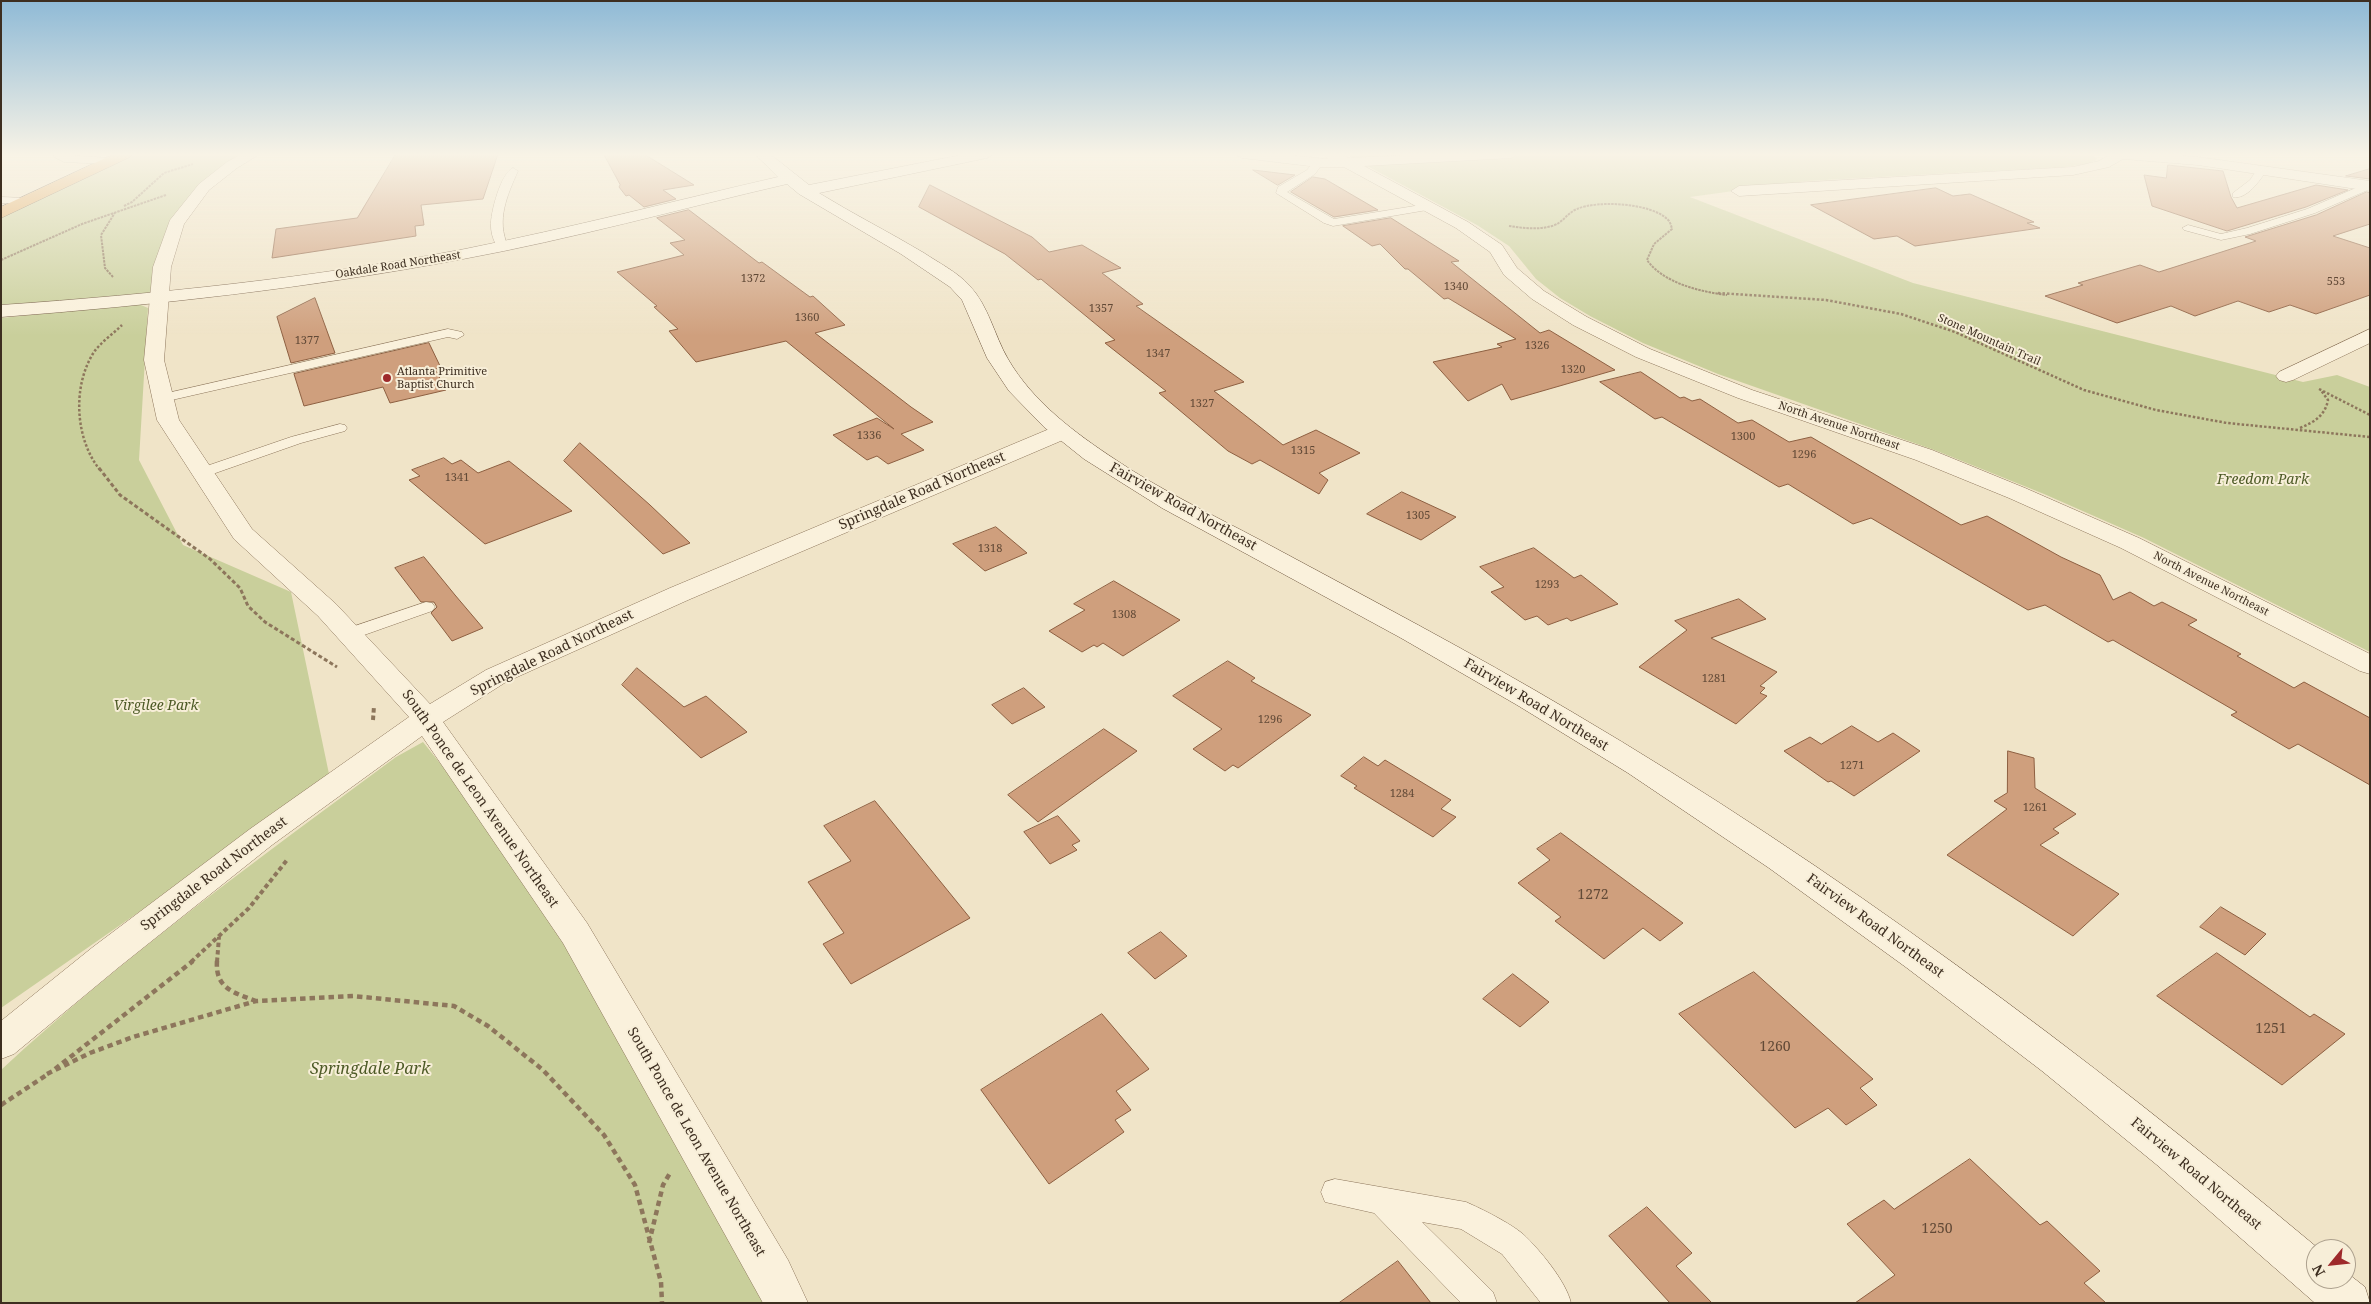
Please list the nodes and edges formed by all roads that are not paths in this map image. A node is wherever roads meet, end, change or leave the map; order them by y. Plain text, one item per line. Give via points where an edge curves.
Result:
1 (182, 215) edge
2 (498, 215) edge
3 (653, 215) edge
4 (846, 215) edge
5 (1319, 215) edge
6 (1380, 215) edge
7 (1440, 215) edge
8 (2299, 215) edge
9 (2188, 228) dead end
10 (502, 246) junction
11 (158, 297) junction
12 (1, 311) edge
13 (456, 335) dead end
14 (2370, 335) edge
15 (2286, 376) road end
16 (163, 398) junction
17 (340, 428) dead end
18 (1062, 432) junction
19 (201, 473) junction
20 (426, 607) dead end
21 (350, 634) junction
22 (2370, 664) edge
23 (426, 719) junction
24 (1, 1043) edge
25 (1335, 1192) dead end
26 (1381, 1200) junction
27 (2306, 1267) edge
28 (2333, 1289) edge
29 (786, 1303) edge
30 (1482, 1303) edge
31 (1556, 1303) edge
32 (2349, 1303) edge

1 - 11 street, South Ponce de Leon Avenue Northeast via 176,222 162,267
2 - 10 lane via 495,233
3 - 10 street, Oakdale Road Northeast
4 - 18 street, Fairview Road Northeast via 964,290 972,300 1001,365 1030,402
5 - 6 lane via 1333,223
7 - 22 street, North Avenue Northeast via 1496,249 1510,270 1538,295 1643,353 1745,394 1924,455 2017,493 2130,543
8 - 9 lane via 2220,237
10 - 11 street, Oakdale Road Northeast via 383,268
11 - 12 street, Oakdale Road Northeast
11 - 16 street, South Ponce de Leon Avenue Northeast via 154,360
13 - 16 lane via 448,333 389,345
14 - 15 street
16 - 19 street, South Ponce de Leon Avenue Northeast via 168,420
17 - 19 lane
18 - 23 street, Springdale Road Northeast via 580,637 496,676
18 - 27 street, Fairview Road Northeast via 1116,471 1154,493 1561,718 1774,854 1934,968 2120,1111
19 - 21 street, South Ponce de Leon Avenue Northeast via 243,534
20 - 21 lane
21 - 23 street, South Ponce de Leon Avenue Northeast
23 - 24 street, Springdale Road Northeast via 261,837 106,956
23 - 29 street, South Ponce de Leon Avenue Northeast via 575,933
25 - 26 lane
26 - 30 lane
26 - 31 lane via 1466,1216 1512,1244 1554,1294
28 - 32 street

